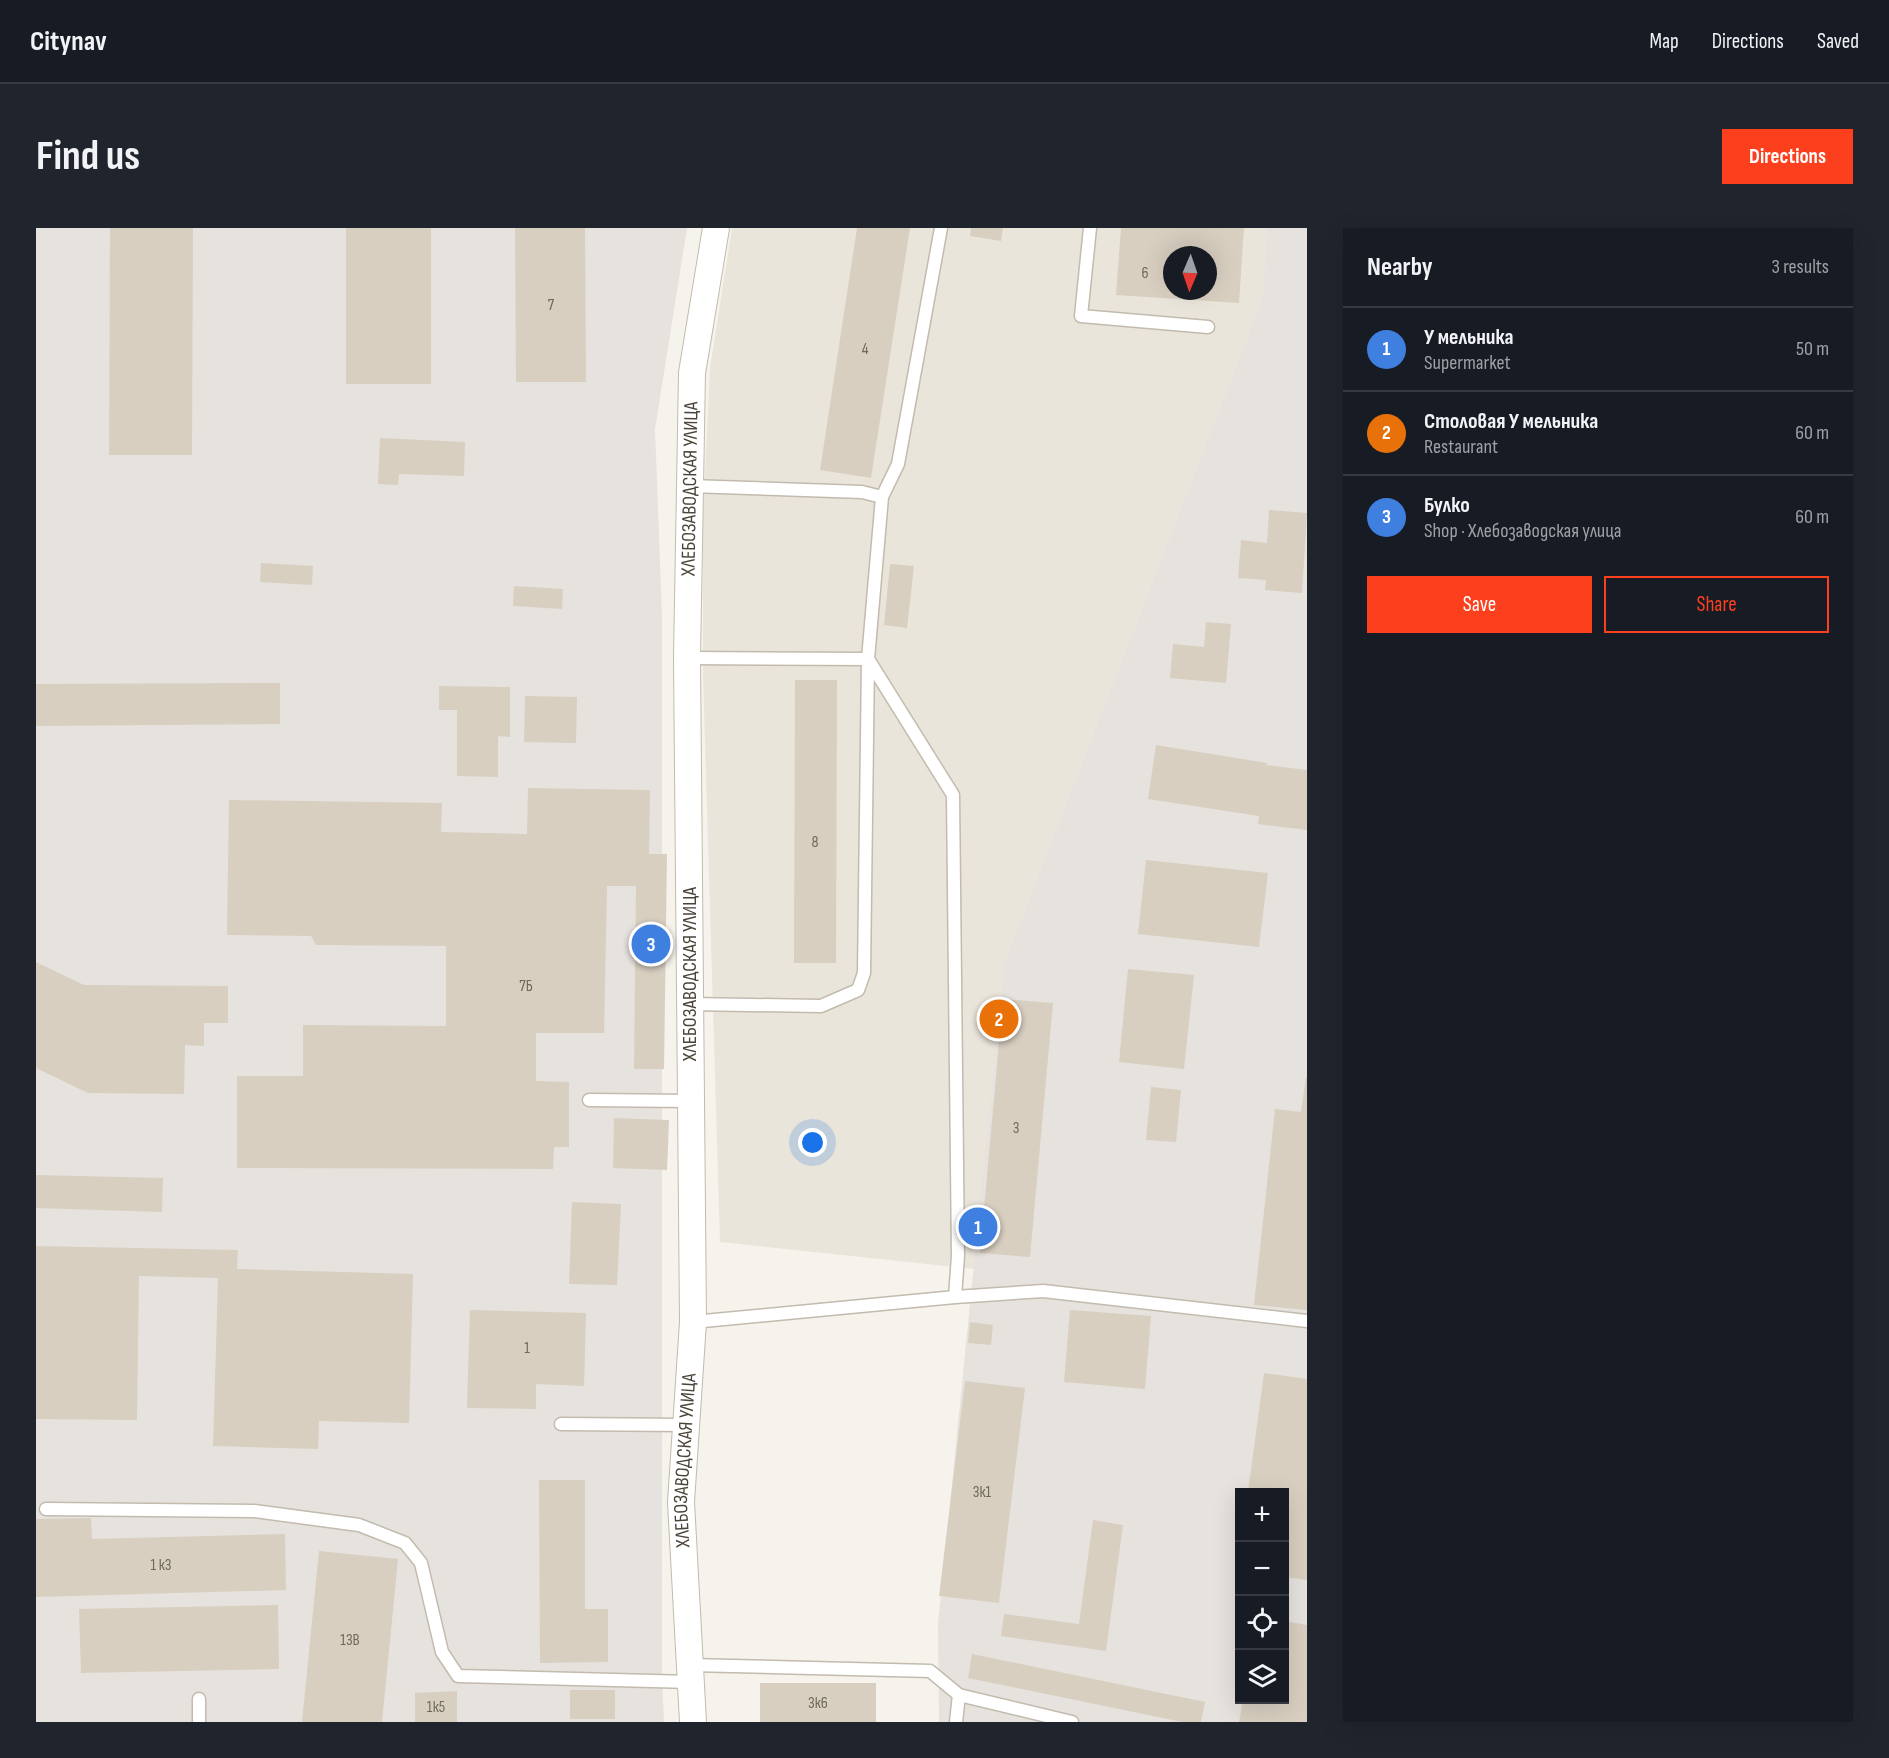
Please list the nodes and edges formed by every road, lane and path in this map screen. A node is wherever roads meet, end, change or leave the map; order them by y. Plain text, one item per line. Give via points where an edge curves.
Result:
1 (716, 228) edge
2 (940, 228) edge
3 (1090, 228) edge
4 (1208, 327) dead end
5 (690, 486) junction
6 (882, 497) junction
7 (687, 658) junction
8 (868, 659) junction
9 (690, 1004) junction
10 (589, 1100) dead end
11 (691, 1101) junction
12 (955, 1297) junction
13 (693, 1322) junction
14 (1307, 1322) edge
15 (561, 1424) dead end
16 (686, 1425) junction
17 (46, 1509) dead end
18 (690, 1673) junction
19 (959, 1695) junction
20 (199, 1699) dead end
21 (199, 1722) edge
22 (693, 1722) edge
23 (956, 1722) edge
24 (1072, 1722) edge

1 - 5 street, ХЛЕБОЗАВОДСКАЯ УЛИЦА via 692,373
2 - 6 lane via 898,464
3 - 4 lane via 1081,316
5 - 6 lane via 862,492
5 - 7 street, ХЛЕБОЗАВОДСКАЯ УЛИЦА
6 - 8 lane
7 - 8 lane
7 - 9 street, ХЛЕБОЗАВОДСКАЯ УЛИЦА
8 - 9 lane via 864,973 858,990 821,1006
8 - 12 lane via 953,795 958,1256
9 - 11 street, ХЛЕБОЗАВОДСКАЯ УЛИЦА
10 - 11 lane
11 - 13 street, ХЛЕБОЗАВОДСКАЯ УЛИЦА
12 - 13 lane
12 - 14 lane via 1043,1291
13 - 16 street, ХЛЕБОЗАВОДСКАЯ УЛИЦА
15 - 16 lane
16 - 18 street, ХЛЕБОЗАВОДСКАЯ УЛИЦА via 681,1502
17 - 18 lane via 254,1511 359,1525 405,1543 421,1563 442,1652 458,1676
18 - 19 lane via 930,1671
18 - 22 street, ХЛЕБОЗАВОДСКАЯ УЛИЦА
19 - 23 lane
19 - 24 lane
20 - 21 lane

